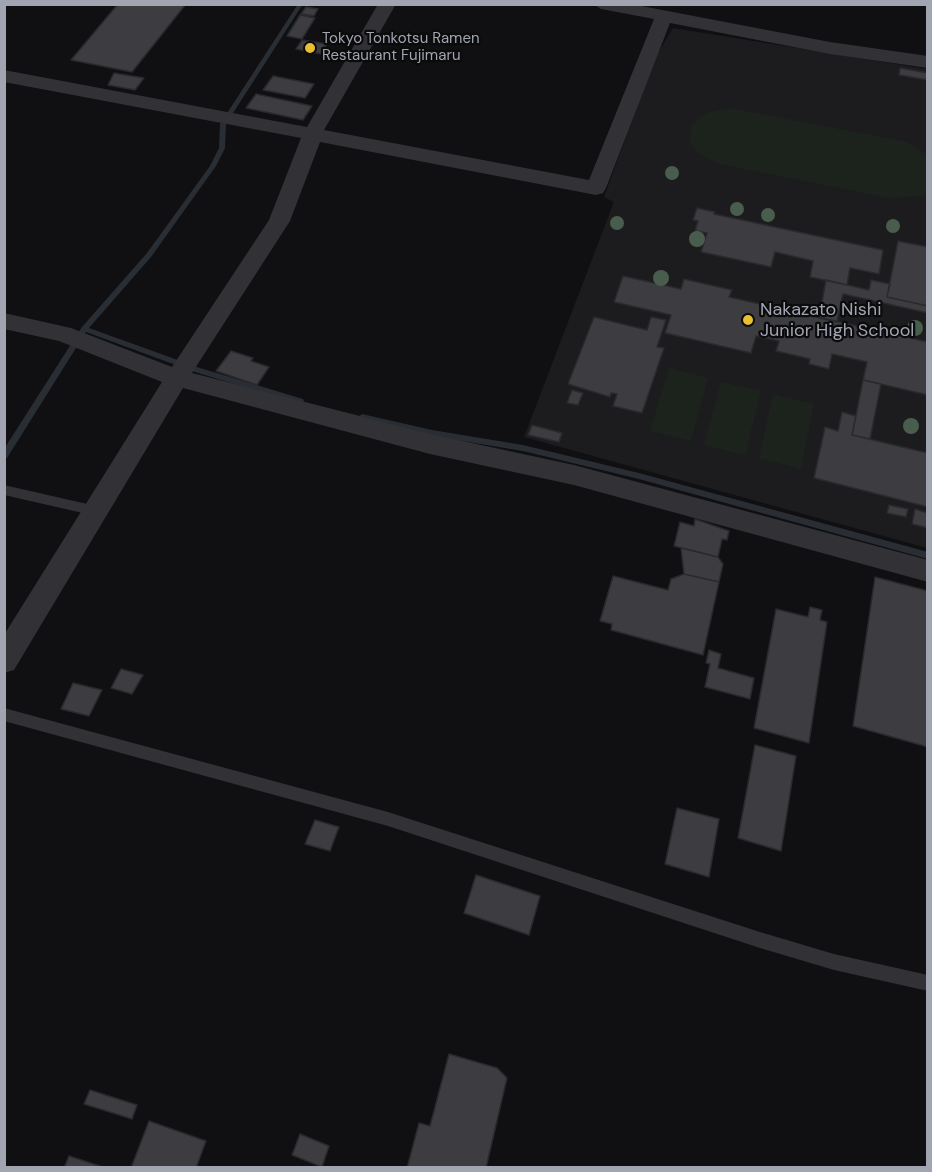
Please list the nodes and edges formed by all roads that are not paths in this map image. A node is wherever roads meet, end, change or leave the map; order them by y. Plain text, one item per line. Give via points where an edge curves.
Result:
1 (387, 4) edge
2 (601, 4) edge
3 (664, 16) junction
4 (927, 62) edge
5 (4, 76) edge
6 (313, 133) junction
7 (4, 321) edge
8 (177, 378) junction
9 (4, 490) edge
10 (96, 511) junction
11 (927, 570) edge
12 (4, 661) edge
13 (4, 714) edge
14 (927, 983) edge

1 - 6 street
2 - 3 street
3 - 4 street
3 - 6 street via 596,188
5 - 6 street
6 - 8 street via 279,221
7 - 8 street via 63,334
8 - 10 street
8 - 11 street via 430,444 574,475
9 - 10 lane
10 - 12 street
13 - 14 lane via 388,819 760,940

